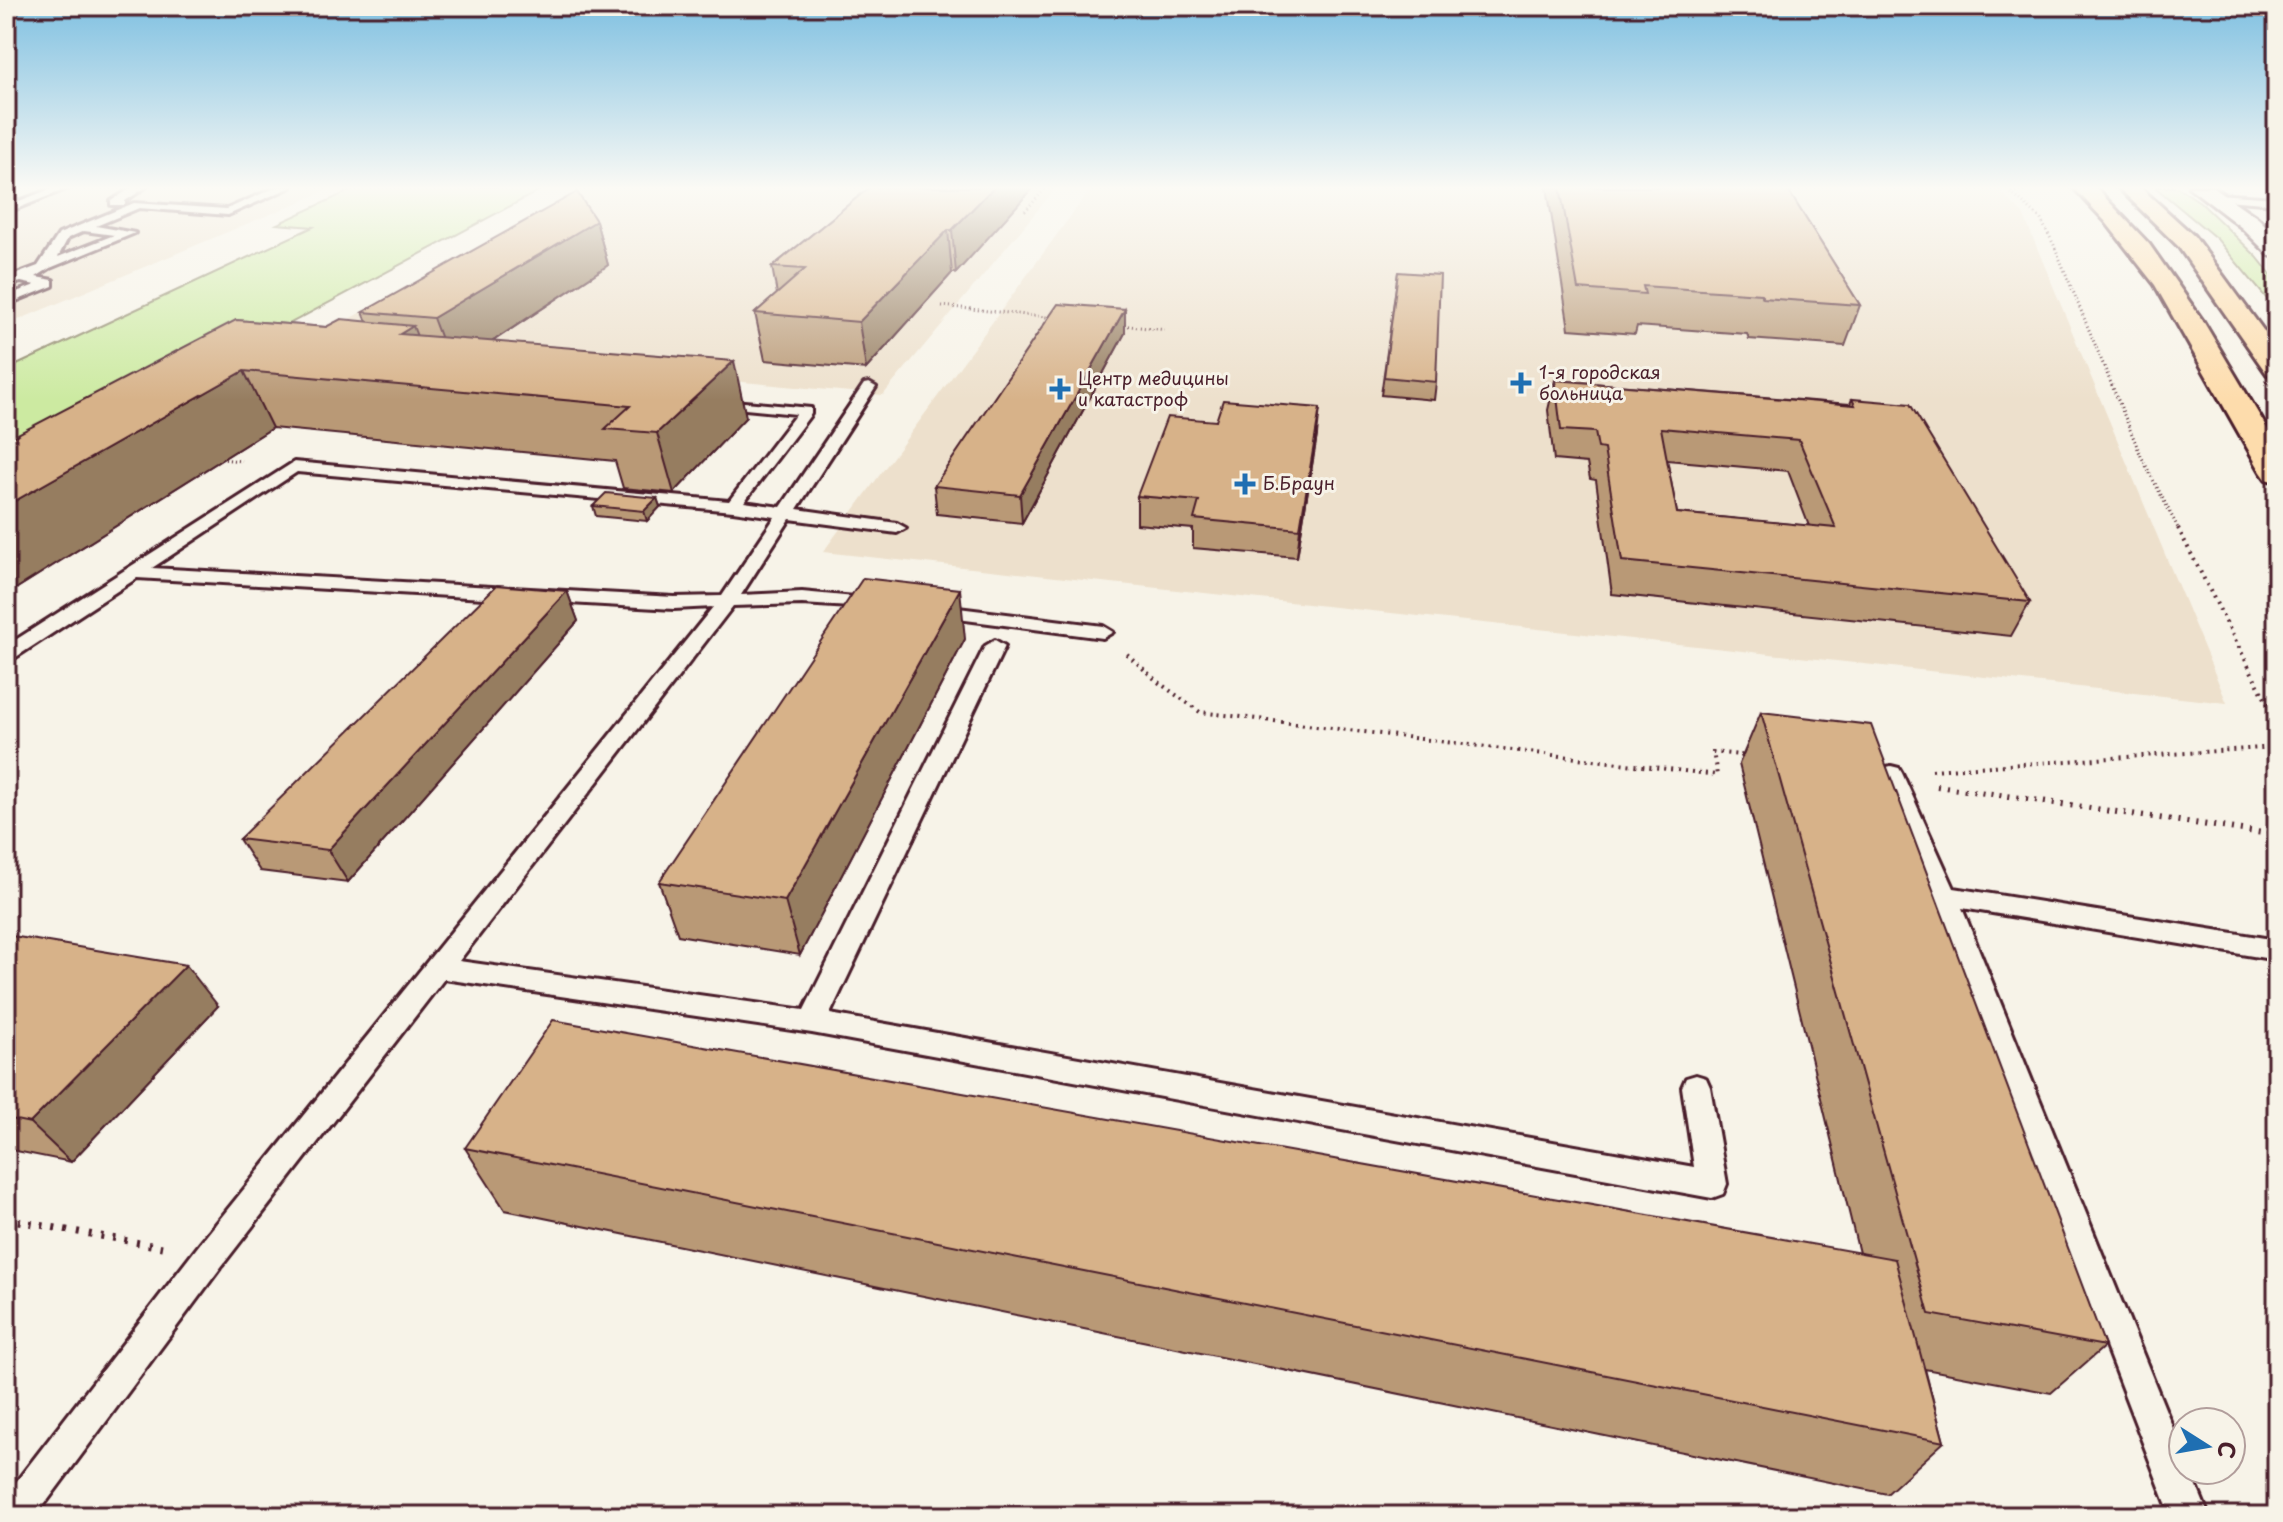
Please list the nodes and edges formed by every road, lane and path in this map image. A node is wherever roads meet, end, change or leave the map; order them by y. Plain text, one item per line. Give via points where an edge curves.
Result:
1 (53, 258) edge
2 (65, 258) edge
3 (2059, 258) edge
4 (2150, 258) edge
5 (2198, 258) edge
6 (50, 264) junction
7 (22, 279) junction
8 (6, 282) edge
9 (6, 301) edge
10 (942, 306) edge
11 (1062, 319) edge
12 (1107, 323) edge
13 (1167, 330) dead end
14 (2277, 368) edge
15 (869, 387) dead end
16 (697, 400) edge
17 (2277, 472) edge
18 (733, 506) junction
19 (785, 512) junction
20 (897, 528) dead end
21 (134, 572) junction
22 (727, 602) junction
23 (1103, 632) joint
24 (995, 646) dead end
25 (6, 655) edge
26 (2277, 722) edge
27 (2277, 747) edge
28 (1758, 757) dead end
29 (1891, 773) junction
30 (2277, 835) edge
31 (1945, 896) junction
32 (2277, 950) edge
33 (439, 968) junction
34 (812, 1022) junction
35 (1696, 1087) dead end
36 (6, 1219) edge
37 (210, 1256) junction
38 (13, 1516) edge
39 (2190, 1516) edge

1 - 6 lane
2 - 6 lane
3 - 26 path via 2141,456
4 - 17 main road
5 - 14 main road
6 - 7 lane
7 - 8 lane
7 - 9 lane via 49,283
10 - 11 path
12 - 13 path
15 - 19 lane
16 - 18 lane via 806,411
18 - 19 lane
18 - 21 lane via 294,467
19 - 20 lane
19 - 22 lane
21 - 22 lane
21 - 25 lane
22 - 23 lane via 802,598
22 - 33 lane
23 - 28 path via 1200,712 1717,775 1713,752
24 - 34 lane
27 - 29 path
29 - 30 path via 1956,791
29 - 31 lane
31 - 32 lane
31 - 39 lane
33 - 34 lane
33 - 37 lane
34 - 35 lane via 1712,1184
36 - 37 path
37 - 38 lane

